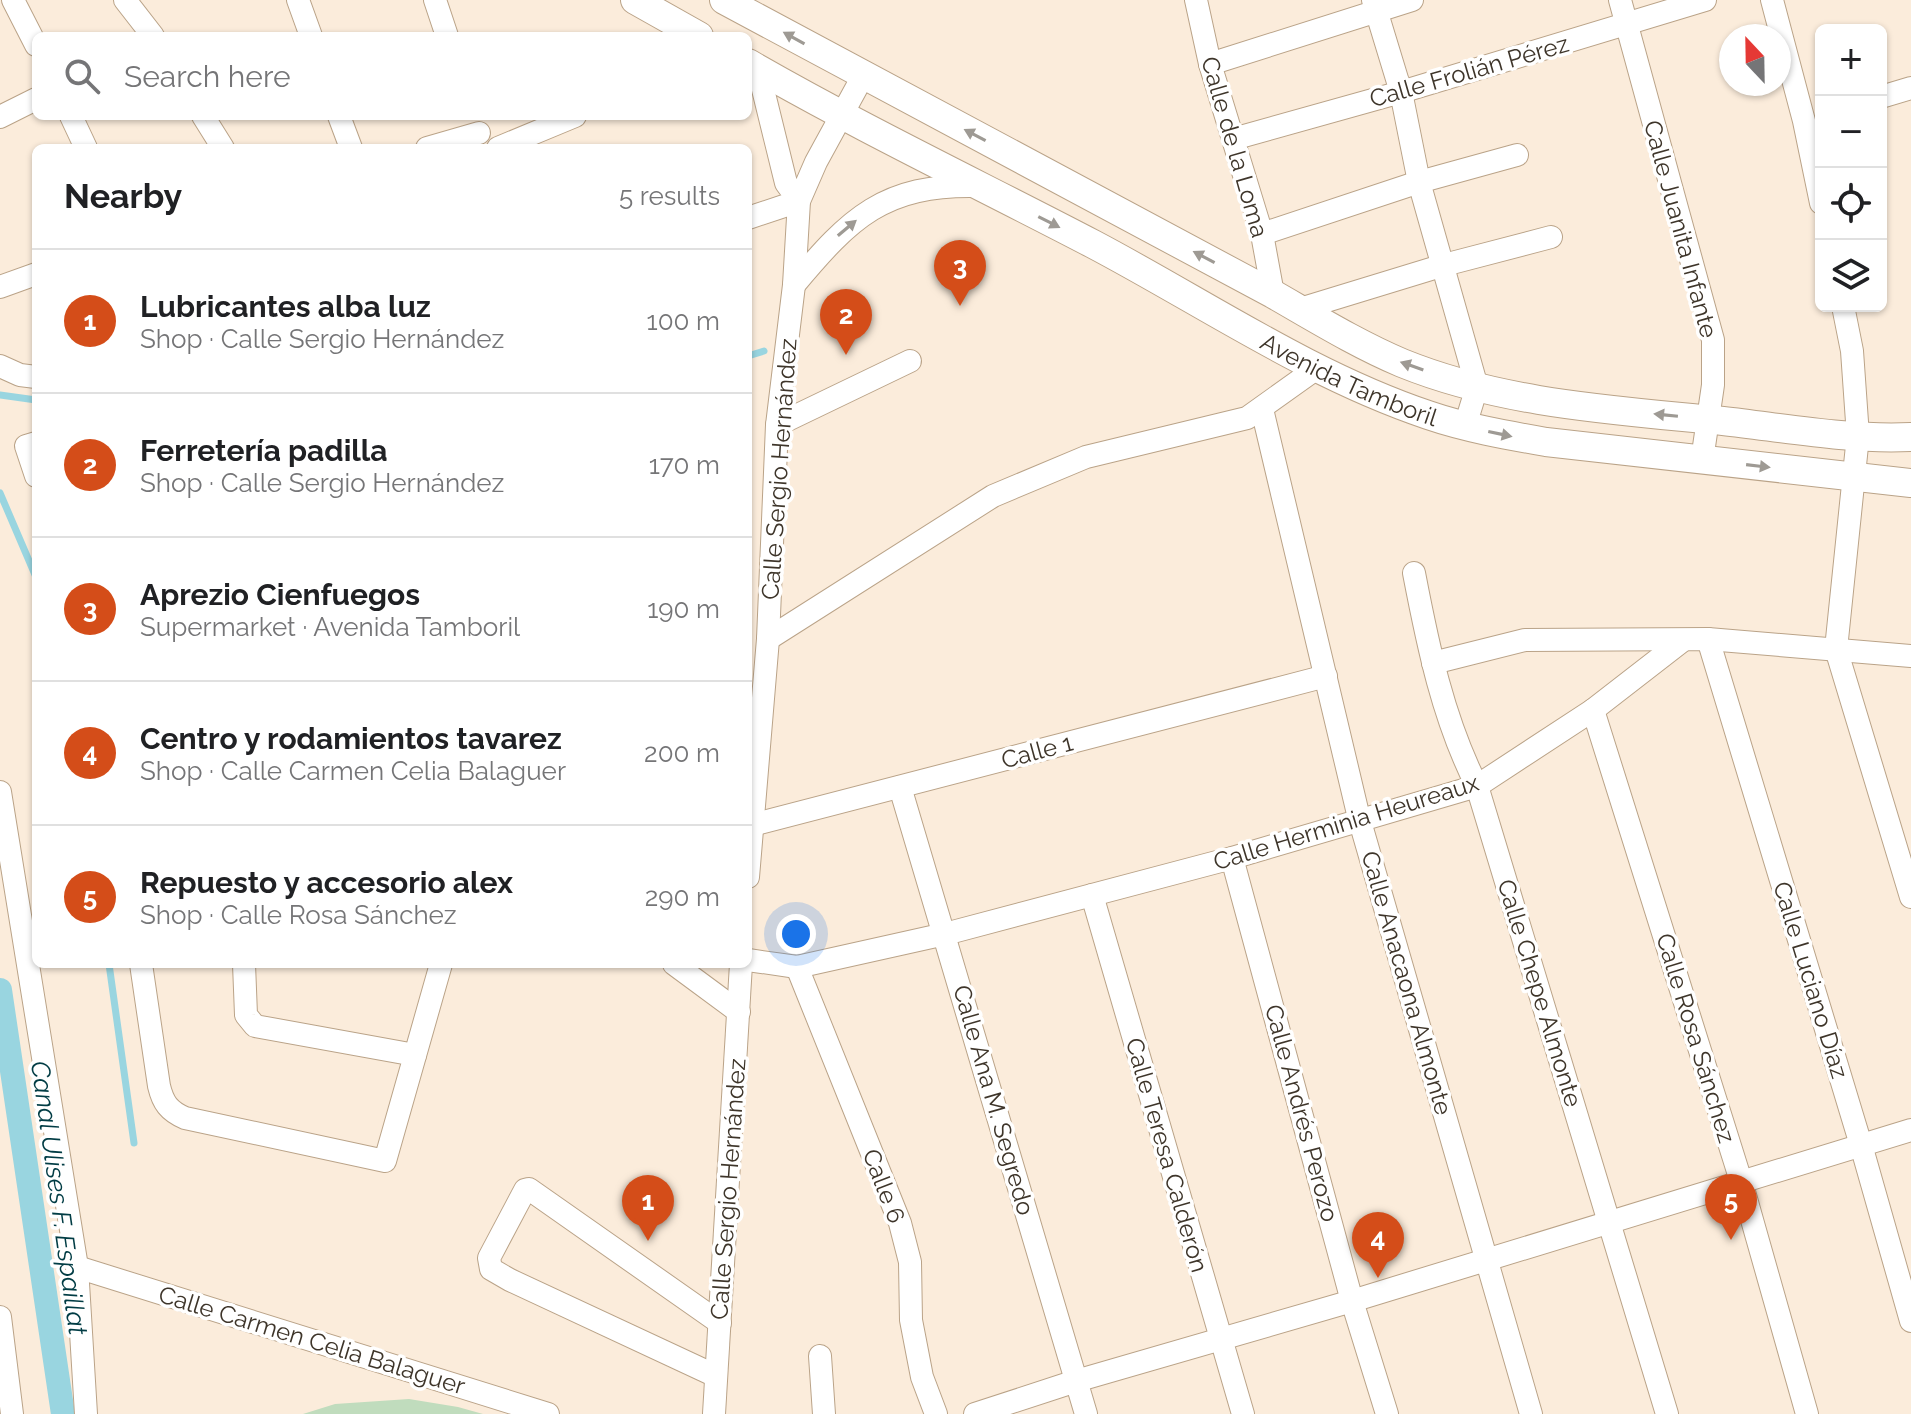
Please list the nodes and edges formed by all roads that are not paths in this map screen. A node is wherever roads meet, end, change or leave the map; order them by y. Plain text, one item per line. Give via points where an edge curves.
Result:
1 (13, 0) edge
2 (125, 0) edge
3 (298, 0) edge
4 (435, 0) edge
5 (635, 0) edge
6 (724, 0) edge
7 (1196, 0) edge
8 (1412, 0) edge
9 (1620, 0) edge
10 (1705, 0) edge
11 (1772, 0) edge
12 (1375, 6) edge
13 (1626, 25) junction
14 (150, 32) edge
15 (310, 32) edge
16 (446, 32) edge
17 (692, 32) edge
18 (32, 37) edge
19 (1210, 64) junction
20 (753, 66) edge
21 (863, 76) junction
22 (1911, 88) edge
23 (1401, 92) junction
24 (1884, 96) edge
25 (32, 101) edge
26 (841, 116) junction
27 (0, 117) edge
28 (1812, 118) edge
29 (73, 120) edge
30 (206, 120) edge
31 (340, 120) edge
32 (565, 120) edge
33 (479, 132) edge
34 (1233, 139) junction
35 (84, 144) edge
36 (220, 144) edge
37 (350, 144) edge
38 (440, 144) edge
39 (508, 144) edge
40 (1517, 155) dead end
41 (1817, 168) edge
42 (1419, 182) junction
43 (979, 186) junction
44 (799, 201) junction
45 (752, 217) edge
46 (1262, 234) junction
47 (1551, 237) dead end
48 (1444, 265) junction
49 (32, 275) edge
50 (794, 285) junction
51 (0, 287) edge
52 (1273, 294) junction
53 (1300, 309) junction
54 (1844, 312) edge
55 (910, 361) dead end
56 (0, 366) edge
57 (1317, 368) junction
58 (32, 376) edge
59 (1477, 387) junction
60 (1262, 409) junction
61 (1707, 419) junction
62 (777, 425) junction
63 (1465, 426) junction
64 (1858, 436) junction
65 (1911, 437) edge
66 (32, 444) edge
67 (1702, 460) junction
68 (32, 464) edge
69 (1853, 477) junction
70 (1911, 483) edge
71 (1414, 573) dead end
72 (768, 639) junction
73 (1708, 639) junction
74 (1682, 641) junction
75 (1836, 649) junction
76 (1911, 656) edge
77 (1433, 663) junction
78 (756, 675) edge
79 (1326, 676) junction
80 (1593, 710) junction
81 (752, 775) edge
82 (1477, 786) junction
83 (900, 787) junction
84 (0, 792) edge
85 (1359, 818) junction
86 (752, 824) edge
87 (1232, 858) junction
88 (1092, 895) junction
89 (1911, 897) edge
90 (945, 934) junction
91 (752, 961) edge
92 (797, 967) junction
93 (142, 968) edge
94 (244, 968) edge
95 (440, 968) edge
96 (679, 968) edge
97 (741, 968) edge
98 (739, 1012) junction
99 (415, 1055) junction
100 (1911, 1130) edge
101 (1861, 1145) junction
102 (1741, 1181) junction
103 (1609, 1221) junction
104 (1487, 1260) junction
105 (77, 1267) junction
106 (1352, 1301) junction
107 (0, 1317) edge
108 (1911, 1321) edge
109 (720, 1323) junction
110 (1220, 1340) junction
111 (820, 1356) dead end
112 (715, 1380) junction
113 (1076, 1381) junction
114 (12, 1414) edge
115 (86, 1414) edge
116 (548, 1414) edge
117 (714, 1414) edge
118 (732, 1414) edge
119 (824, 1414) edge
120 (936, 1414) edge
121 (975, 1414) edge
122 (1086, 1414) edge
123 (1243, 1414) edge
124 (1387, 1414) edge
125 (1531, 1414) edge
126 (1667, 1414) edge
127 (1807, 1414) edge

1 - 18 street
2 - 14 street
3 - 15 street
4 - 16 street
5 - 17 main road
21 -> 6 main road, Avenida Tamboril
7 - 19 street, Calle de la Loma
8 - 12 street
9 - 13 street, Calle Juanita Infante
10 - 13 street, Calle Frolián Pérez
11 - 28 street
12 - 19 street
12 - 23 street
13 - 23 street, Calle Frolián Pérez
13 - 61 street, Calle Juanita Infante via 1713,340
19 - 34 street, Calle de la Loma
20 - 26 main road, Avenida Tamboril
20 - 44 street via 786,183
21 - 26 street, Calle Sergio Hernández
52 -> 21 main road, Avenida Tamboril
22 - 24 street
23 - 34 street, Calle Frolián Pérez
23 - 42 street
25 - 27 street
26 - 43 main road, Avenida Tamboril
26 - 44 street, Calle Sergio Hernández
28 - 41 street
29 - 35 street
30 - 36 street
31 - 37 street
32 - 39 street
33 - 38 street
34 - 46 street, Calle de la Loma
40 - 42 street
42 - 46 street
42 - 48 street
50 -> 43 street via 831,241 866,212 940,185
43 -> 57 main road, Avenida Tamboril
44 - 45 street
44 - 50 street, Calle Sergio Hernández
46 - 52 street, Calle de la Loma
47 - 48 street
48 - 53 street
48 - 59 street
49 - 51 street
50 - 62 street, Calle Sergio Hernández
52 - 53 main road, Avenida Tamboril
59 -> 53 main road, Avenida Tamboril via 1401,363
54 - 64 street
55 - 62 street
56 - 58 street
57 - 60 street
57 - 63 main road, Avenida Tamboril via 1386,400
61 -> 59 main road, Avenida Tamboril via 1557,403
59 - 63 street
60 - 72 street via 1242,420 1086,457 1005,490
60 - 79 street, Calle Anacaona Almonte
61 - 64 main road, Avenida Tamboril
61 - 67 street, Calle Juanita Infante
62 - 72 street, Calle Sergio Hernández
63 -> 67 main road, Avenida Tamboril via 1546,442
64 - 65 main road, Avenida Tamboril
64 - 69 street
66 - 68 street via 26,446
67 -> 69 main road, Avenida Tamboril
69 - 70 main road, Avenida Tamboril
69 - 75 street
71 - 77 street, Calle Chepe Almonte
72 - 78 street, Calle Sergio Hernández
73 - 74 street
73 - 75 street
73 - 101 street, Calle Luciano Díaz
74 - 77 street via 1525,640
74 - 80 street, Calle Herminia Heureaux
75 - 76 street
75 - 89 street
77 - 82 street, Calle Chepe Almonte via 1452,732
78 - 81 street, Calle Sergio Hernández
79 - 83 street, Calle 1
79 - 85 street, Calle Anacaona Almonte
80 - 82 street, Calle Herminia Heureaux
80 - 102 street, Calle Rosa Sánchez
82 - 85 street, Calle Herminia Heureaux
82 - 103 street, Calle Chepe Almonte
83 - 86 street, Calle 1
83 - 90 street, Calle Ana M. Segredo
84 - 105 street
85 - 87 street, Calle Herminia Heureaux
85 - 104 street, Calle Anacaona Almonte
87 - 88 street, Calle Herminia Heureaux
87 - 106 street, Calle Andrés Perozo
88 - 90 street, Calle Herminia Heureaux
88 - 110 street, Calle Teresa Calderón
90 - 92 street, Calle Herminia Heureaux
90 - 113 street, Calle Ana M. Segredo
91 - 92 street, Calle Herminia Heureaux
92 - 120 street, Calle 6 via 900,1223 910,1262 911,1320 922,1377
93 - 99 street via 161,1096 170,1110 185,1118 385,1161
94 - 99 street via 246,1012 255,1026
95 - 99 street
96 - 98 street
97 - 98 street, Calle Sergio Hernández
98 - 109 street, Calle Sergio Hernández
100 - 101 street
101 - 102 street
101 - 108 street, Calle Luciano Díaz
102 - 103 street
102 - 127 street, Calle Rosa Sánchez
103 - 104 street
103 - 126 street, Calle Chepe Almonte
104 - 106 street
104 - 125 street, Calle Anacaona Almonte
105 - 115 street
105 - 116 street, Calle Carmen Celia Balaguer
106 - 110 street
106 - 124 street, Calle Andrés Perozo
107 - 114 street
109 - 112 street, Calle Sergio Hernández
109 - 112 street via 529,1189 489,1258 491,1269 510,1280
110 - 113 street
110 - 123 street, Calle Teresa Calderón
111 - 119 street
112 - 117 street, Calle Sergio Hernández
112 - 118 street
113 - 121 street
113 - 122 street, Calle Ana M. Segredo

